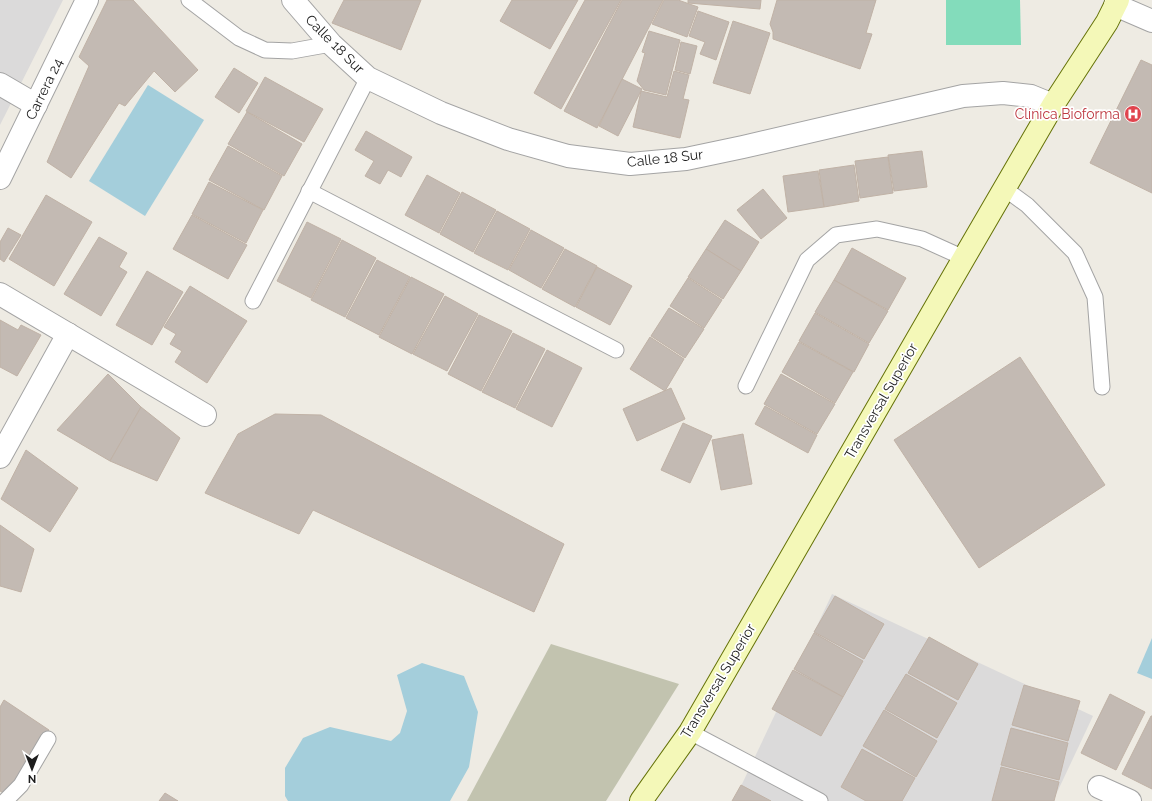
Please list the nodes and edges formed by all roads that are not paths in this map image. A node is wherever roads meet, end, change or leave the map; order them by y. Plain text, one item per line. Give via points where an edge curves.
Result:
1 (87, 0) edge
2 (189, 0) edge
3 (293, 0) edge
4 (1116, 3) edge
5 (1152, 21) edge
6 (331, 44) junction
7 (368, 78) junction
8 (0, 84) edge
9 (36, 105) junction
10 (1054, 105) junction
11 (0, 178) edge
12 (1005, 189) junction
13 (310, 191) junction
14 (964, 258) junction
15 (0, 294) edge
16 (253, 301) dead end
17 (68, 334) junction
18 (616, 350) dead end
19 (746, 386) dead end
20 (1102, 387) dead end
21 (205, 414) dead end
22 (0, 457) edge
23 (690, 732) junction
24 (48, 739) dead end
25 (1099, 787) dead end
26 (0, 798) edge
27 (4, 801) edge
28 (641, 801) edge
29 (820, 801) edge
30 (1130, 801) edge

1 - 9 street, Carrera 24
2 - 6 lane via 238,38 265,50 292,51
3 - 6 street, Calle 18 Sur
4 - 5 street
4 - 10 main road, Transversal Superior via 1107,22
6 - 7 street, Calle 18 Sur
7 - 10 street, Calle 18 Sur via 441,113 508,139 568,156 630,164 686,159 963,96 1003,92 1031,96
7 - 13 lane
8 - 9 street
9 - 11 street, Carrera 24
10 - 12 main road, Transversal Superior
12 - 14 main road, Transversal Superior
12 - 20 lane via 1027,205 1075,253 1095,297
13 - 16 lane
13 - 18 lane
14 - 19 lane via 922,240 877,228 836,235 807,260
14 - 23 main road, Transversal Superior
15 - 17 street
17 - 21 street
17 - 22 street
23 - 28 main road, Transversal Superior
23 - 29 lane
24 - 27 lane via 20,785
25 - 30 street
26 - 27 lane

